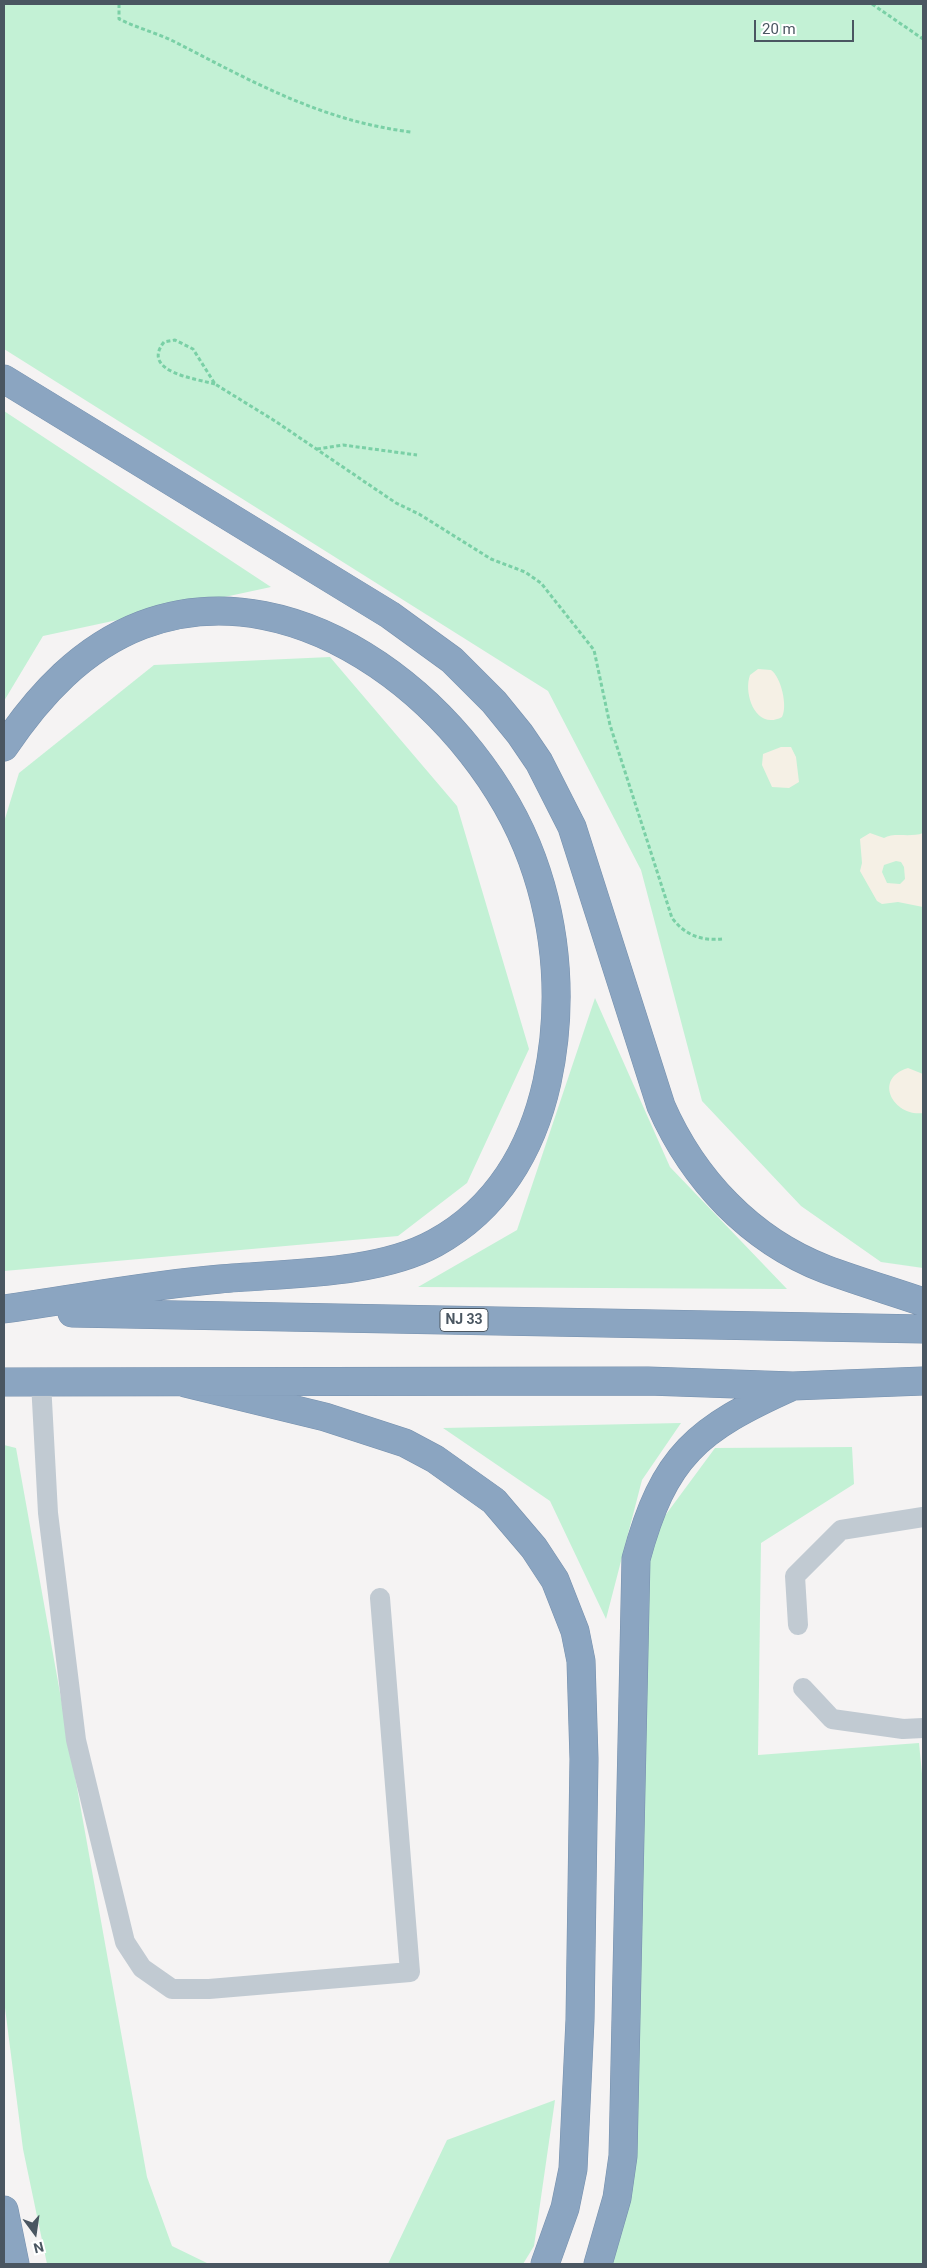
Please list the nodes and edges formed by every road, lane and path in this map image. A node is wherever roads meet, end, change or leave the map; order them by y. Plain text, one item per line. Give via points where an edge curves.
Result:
1 (119, 4) edge
2 (872, 4) edge
3 (923, 39) edge
4 (411, 132) dead end
5 (4, 379) edge
6 (215, 384) junction
7 (317, 449) junction
8 (417, 455) dead end
9 (4, 747) edge
10 (722, 939) dead end
11 (923, 1302) edge
12 (4, 1311) edge
13 (923, 1328) edge
14 (923, 1381) edge
15 (4, 1382) edge
16 (41, 1382) junction
17 (185, 1383) junction
18 (793, 1386) junction
19 (923, 1517) edge
20 (380, 1598) dead end
21 (798, 1625) dead end
22 (803, 1688) dead end
23 (923, 1728) edge
24 (4, 2210) edge
25 (15, 2264) edge
26 (545, 2264) edge
27 (598, 2264) edge

1 - 4 path via 119,19 174,42 274,93 355,122
2 - 3 path
5 - 11 highway via 390,615 452,660 494,702 539,762 572,827 661,1106 672,1132 695,1169 727,1206 770,1240 824,1268
6 - 6 path via 193,348 175,340 164,342 159,358 173,374
6 - 7 path
7 - 8 path via 343,445
7 - 10 path via 396,503 491,559 525,572 541,583 564,610 594,650 610,725 672,918 688,934 700,939
9 - 12 highway via 26,714 61,677 98,648 145,624 190,613 237,612 261,614 328,636 375,663 447,722 504,799 532,858 550,922 557,993 552,1058 540,1115 526,1146 492,1199 467,1223 437,1242 399,1258 365,1265 216,1279
12 - 13 highway, NJ 33
14 - 18 highway
15 - 16 highway
16 - 17 highway
16 - 20 lane via 48,1513 76,1740 125,1942 142,1968 172,1989 209,1989 410,1972
17 - 18 highway via 648,1381
17 - 26 highway via 326,1417 405,1443 436,1459 494,1501 534,1548 555,1580 575,1631 581,1661 584,1779 580,2020 572,2169 565,2208
18 - 27 highway via 746,1407 688,1449 659,1492 646,1520 636,1559 624,2156 617,2198
19 - 21 lane via 841,1530 795,1576
22 - 23 lane via 832,1719 903,1729
24 - 25 highway

